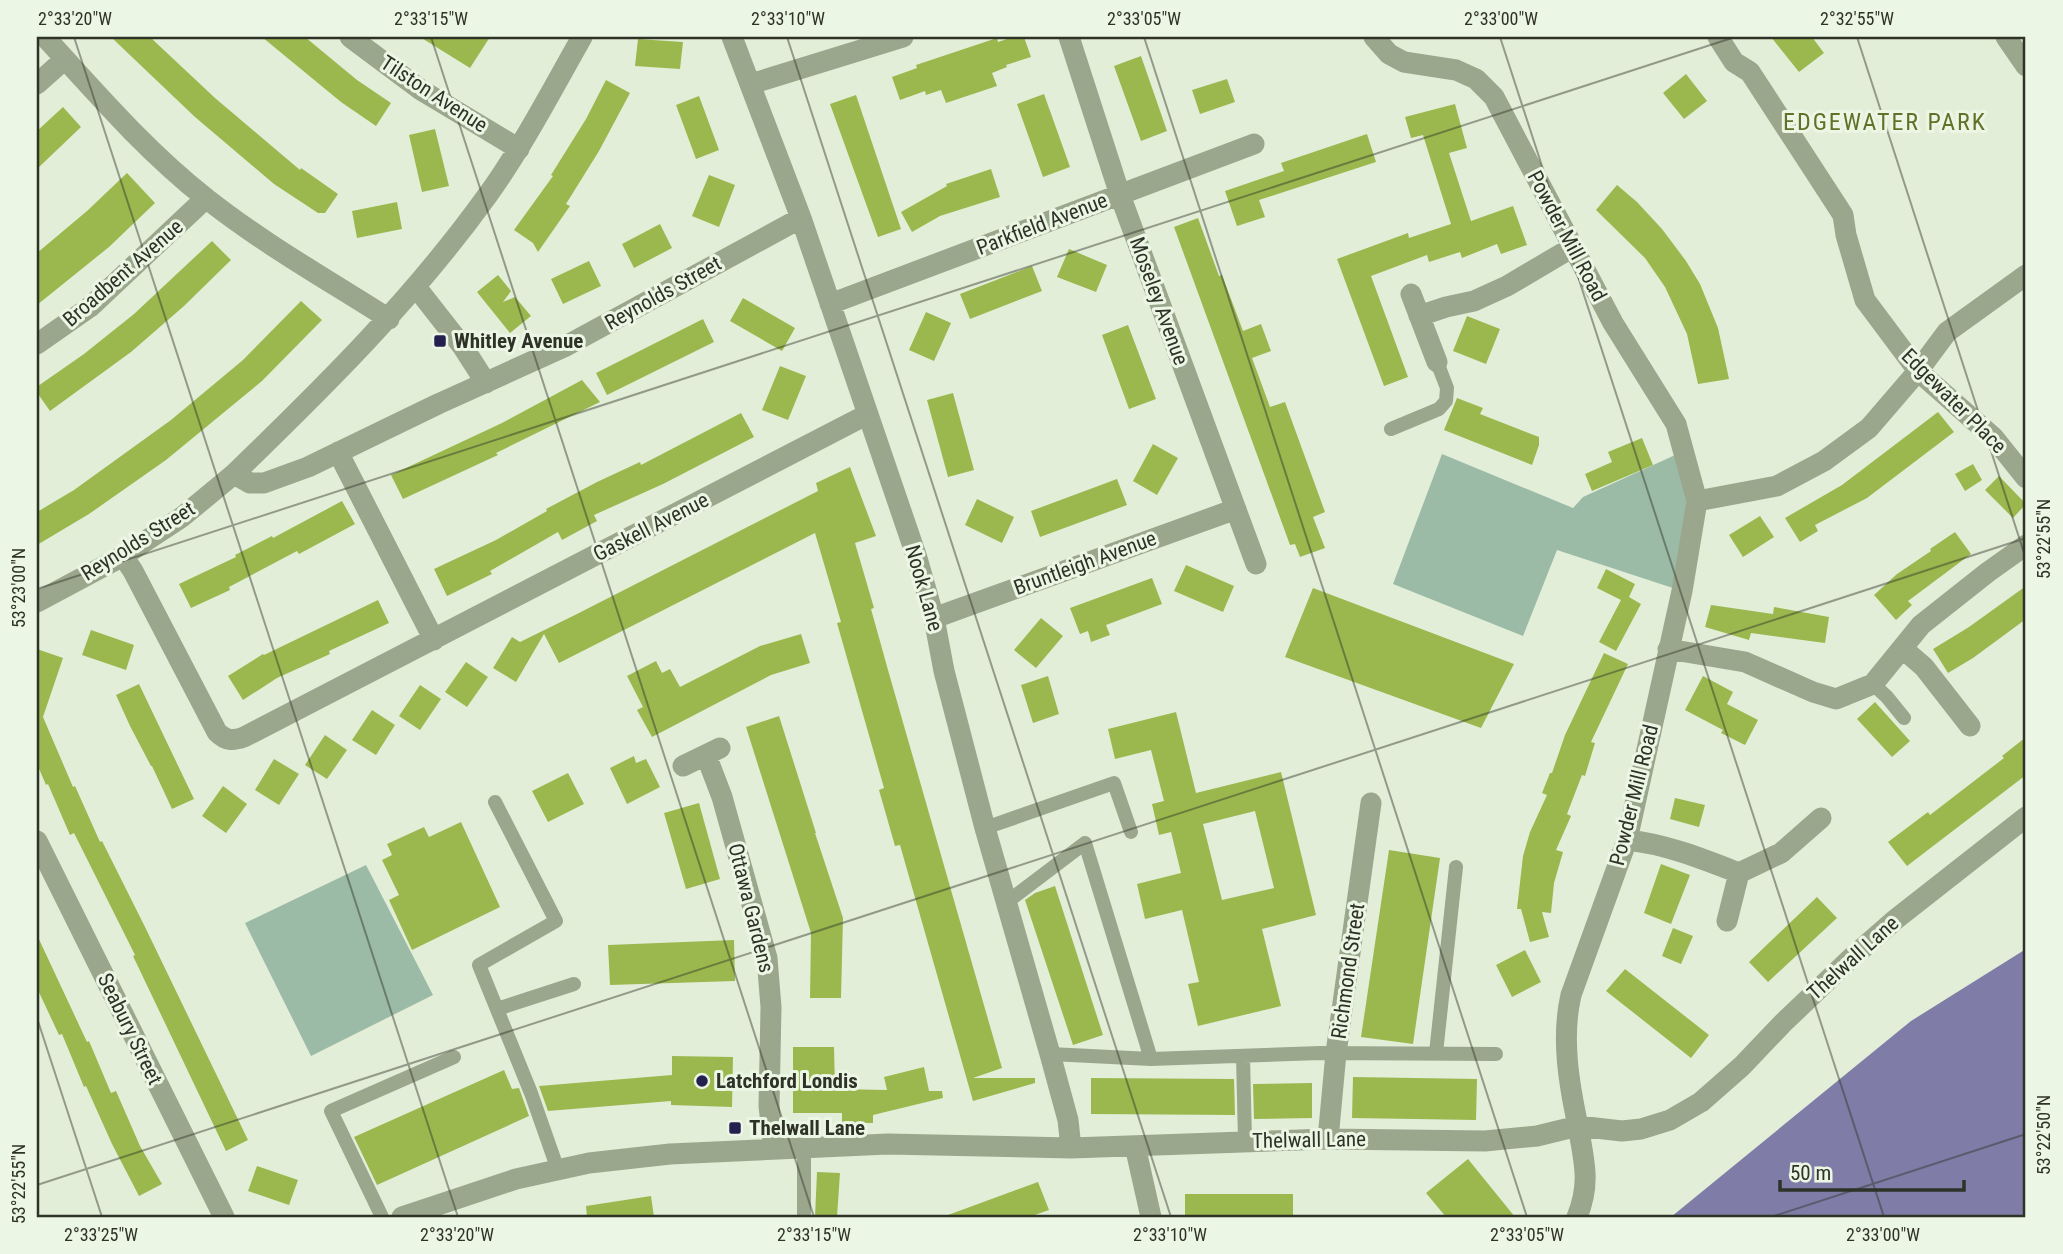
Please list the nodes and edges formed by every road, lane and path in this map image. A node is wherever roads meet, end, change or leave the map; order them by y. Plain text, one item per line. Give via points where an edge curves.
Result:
1 (45, 37) edge
2 (350, 37) edge
3 (582, 37) edge
4 (903, 37) edge
5 (1069, 37) edge
6 (1374, 37) edge
7 (1718, 37) edge
8 (2006, 37) edge
9 (733, 39) edge
10 (65, 59) junction
11 (2026, 66) edge
12 (751, 84) junction
13 (37, 85) edge
14 (1254, 144) dead end
15 (519, 149) junction
16 (1120, 195) junction
17 (206, 198) junction
18 (801, 218) junction
19 (1573, 247) junction
20 (2026, 275) edge
21 (416, 287) junction
22 (1411, 294) dead end
23 (830, 304) junction
24 (1419, 316) junction
25 (389, 319) junction
26 (37, 344) edge
27 (1437, 362) joint
28 (1918, 371) junction
29 (486, 383) junction
30 (868, 414) junction
31 (1391, 429) dead end
32 (338, 452) junction
33 (234, 474) junction
34 (2026, 478) edge
35 (1696, 500) junction
36 (1237, 509) junction
37 (2026, 545) edge
38 (123, 556) junction
39 (1256, 564) dead end
40 (37, 602) edge
41 (934, 618) junction
42 (434, 640) junction
43 (1902, 648) junction
44 (1668, 649) junction
45 (1873, 684) junction
46 (1904, 718) dead end
47 (1970, 726) dead end
48 (683, 766) dead end
49 (495, 802) dead end
50 (1371, 803) dead end
51 (2026, 817) edge
52 (1821, 818) dead end
53 (985, 828) junction
54 (1131, 832) dead end
55 (1627, 840) junction
56 (37, 841) edge
57 (1456, 867) dead end
58 (1739, 873) junction
59 (1006, 902) junction
60 (1727, 921) dead end
61 (574, 984) dead end
62 (496, 1009) junction
63 (1336, 1053) junction
64 (1436, 1053) junction
65 (1051, 1054) junction
66 (1496, 1054) dead end
67 (1243, 1056) junction
68 (454, 1057) dead end
69 (1151, 1059) junction
70 (1578, 1126) junction
71 (1328, 1139) junction
72 (1245, 1141) junction
73 (1135, 1146) junction
74 (804, 1148) junction
75 (1071, 1148) junction
76 (774, 1149) junction
77 (558, 1170) junction
78 (224, 1217) edge
79 (382, 1217) edge
80 (402, 1217) edge
81 (804, 1217) edge
82 (1151, 1217) edge
83 (1577, 1217) edge

1 - 10 street
2 - 15 street, Tilston Avenue via 421,90
3 - 15 street, Reynolds Street
4 - 12 street
5 - 16 street, Moseley Avenue
6 - 19 street, Powder Mill Road via 1404,62 1456,70 1476,79 1493,97
7 - 28 street, Edgewater Place via 1734,62 1750,72 1843,215 1865,300
8 - 11 street
9 - 12 street, Nook Lane
10 - 13 street
10 - 17 street via 134,133
12 - 18 street, Nook Lane
14 - 16 street, Parkfield Avenue
15 - 21 street, Reynolds Street
16 - 23 street, Parkfield Avenue
16 - 36 street, Moseley Avenue
17 - 25 street
17 - 26 street, Broadbent Avenue via 90,307
18 - 23 street, Nook Lane
18 - 29 street, Reynolds Street via 564,347
19 - 24 street via 1474,301
19 - 35 street, Powder Mill Road via 1613,323 1676,424
20 - 28 street via 1947,332
21 - 25 street, Reynolds Street
21 - 29 street
22 - 24 street
23 - 30 street, Nook Lane
24 - 27 street
25 - 33 street, Reynolds Street
27 - 31 lane via 1447,388 1446,401 1439,409
28 - 34 street, Edgewater Place via 1994,438
28 - 35 street via 1869,428 1824,461 1777,486
29 - 32 street, Reynolds Street
30 - 41 street, Nook Lane
30 - 42 street, Gaskell Avenue
32 - 33 street, Reynolds Street via 264,483
32 - 42 street
33 - 38 street, Reynolds Street
35 - 44 street, Powder Mill Road
36 - 39 street, Moseley Avenue
36 - 41 street, Bruntleigh Avenue
37 - 43 street via 1921,625
38 - 40 street, Reynolds Street
38 - 42 street, Gaskell Avenue via 217,732 229,740 244,737
41 - 53 street, Nook Lane
43 - 45 street
43 - 47 street via 1924,667
44 - 45 street via 1745,662 1836,699
44 - 55 street, Powder Mill Road
45 - 46 lane
48 - 76 street, Ottawa Gardens via 713,751 767,958
49 - 62 lane via 556,920 479,965
50 - 63 street, Richmond Street
51 - 70 street, Thelwall Lane via 1847,961 1701,1102 1642,1129
52 - 58 street via 1781,853
53 - 54 lane via 1114,783
53 - 59 street, Nook Lane
55 - 58 street via 1686,853
55 - 70 street, Powder Mill Road via 1567,1014 1567,1052
56 - 78 street, Seabury Street
57 - 64 lane
58 - 60 street
59 - 65 street, Nook Lane
59 - 69 lane via 1085,843
61 - 62 lane
62 - 77 lane
63 - 64 lane
63 - 67 lane
63 - 71 street, Richmond Street
64 - 66 lane
65 - 69 lane
65 - 75 street, Nook Lane
67 - 69 lane
67 - 72 lane
68 - 79 lane via 331,1111
70 - 71 street, Thelwall Lane via 1485,1142
70 - 83 street, Powder Mill Road via 1587,1181
71 - 72 street, Thelwall Lane
72 - 73 street, Thelwall Lane
73 - 75 street, Thelwall Lane
73 - 82 street
74 - 75 street, Thelwall Lane via 888,1144
74 - 76 street, Thelwall Lane
74 - 81 lane
76 - 77 street, Thelwall Lane via 670,1154
77 - 80 street, Thelwall Lane

